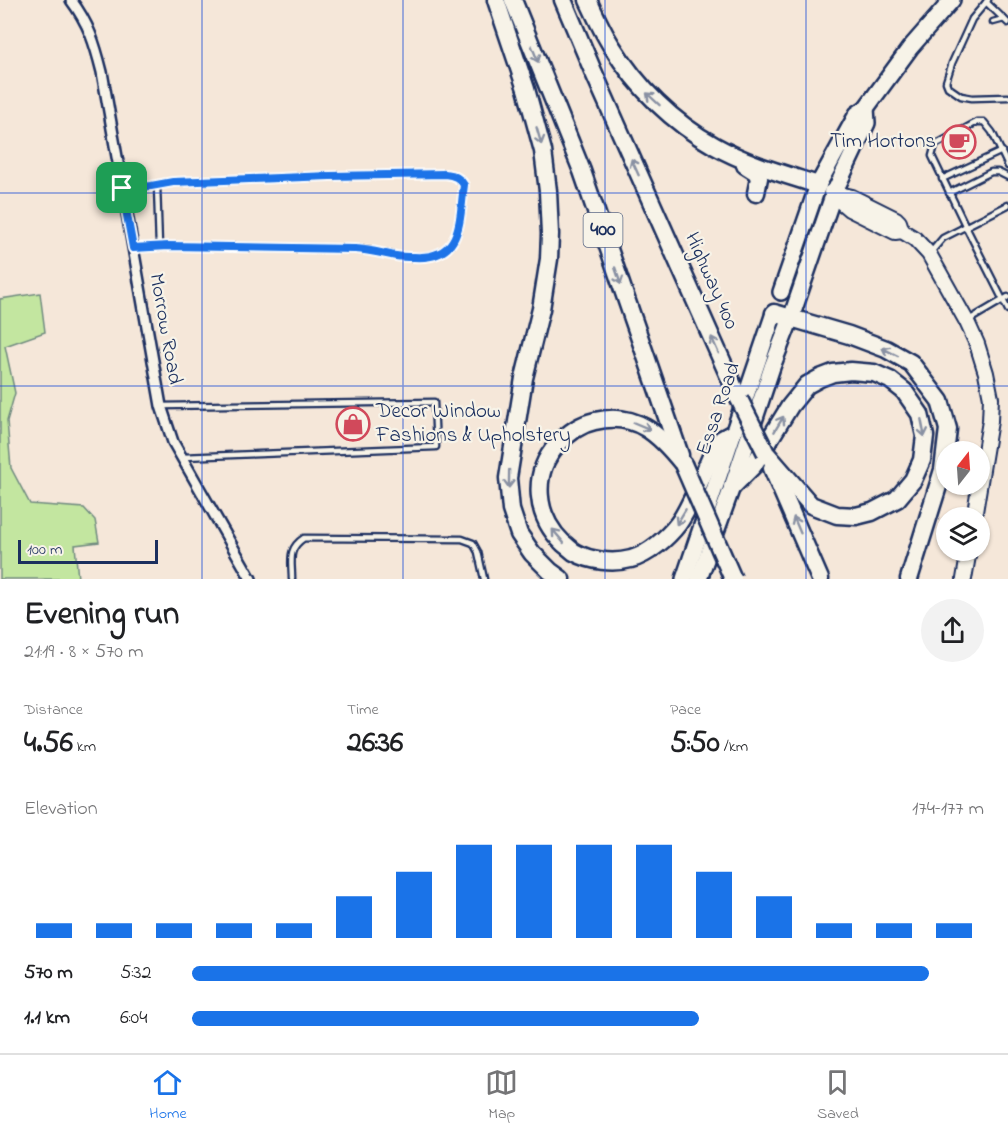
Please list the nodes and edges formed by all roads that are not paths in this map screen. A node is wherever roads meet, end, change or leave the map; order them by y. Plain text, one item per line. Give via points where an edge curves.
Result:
1 (71, 0) edge
2 (496, 0) edge
3 (513, 0) edge
4 (563, 0) edge
5 (588, 0) edge
6 (952, 0) edge
7 (987, 1) edge
8 (1006, 21) edge
9 (993, 22) dead end
10 (976, 26) dead end
11 (967, 28) junction
12 (1008, 97) edge
13 (866, 108) junction
14 (717, 147) junction
15 (1002, 151) junction
16 (1008, 166) edge
17 (1008, 177) edge
18 (942, 179) junction
19 (157, 185) junction
20 (818, 185) junction
21 (122, 188) junction
22 (756, 193) dead end
23 (834, 193) junction
24 (949, 194) junction
25 (1008, 205) edge
26 (966, 227) junction
27 (159, 247) junction
28 (133, 248) junction
29 (929, 254) junction
30 (780, 292) joint
31 (1005, 298) edge
32 (1008, 309) edge
33 (774, 313) junction
34 (791, 318) junction
35 (967, 322) junction
36 (161, 406) junction
37 (733, 433) junction
38 (766, 453) junction
39 (182, 458) junction
40 (683, 464) junction
41 (732, 487) junction
42 (976, 507) edge
43 (967, 561) edge
44 (251, 579) edge
45 (292, 579) edge
46 (484, 579) edge
47 (561, 579) edge
48 (684, 579) edge
49 (699, 579) edge
50 (734, 579) edge
51 (820, 579) edge
52 (909, 579) edge
53 (964, 579) edge

1 - 21 street, Morrow Road via 95,44
2 -> 47 highway via 543,151 550,234 541,309 512,449 510,500 519,534 532,553
3 -> 40 highway, 400 via 582,171
38 -> 4 highway, Highway 400 / 400, bridge
14 -> 5 highway via 648,95 610,45
6 - 13 main road, Essa Road
7 - 8 lane
7 - 11 lane
8 - 9 lane
10 - 11 lane
11 - 12 lane via 947,75 948,87 972,98
13 - 20 main road, Essa Road via 857,114
13 - 23 main road, Essa Road via 867,123
14 - 20 highway
14 - 22 highway via 726,157 756,172
15 - 16 lane
15 - 18 lane
15 - 18 lane via 984,122 977,122 935,145 932,156
17 - 24 lane via 991,172
18 - 24 lane
19 - 21 lane
19 - 27 lane
19 - 27 lane via 445,174 458,177 464,185 459,228 453,243 436,256 396,256 355,249
20 - 23 street
20 - 30 main road, Essa Road
21 - 28 street, Morrow Road
23 - 29 street via 849,209 895,232 903,231
23 - 34 main road, Essa Road
24 - 26 lane
25 - 26 lane
26 - 29 lane via 943,238
26 - 31 lane
27 - 28 lane
28 - 36 street, Morrow Road
29 - 35 street
30 - 33 street, Essa Road
31 - 32 lane
31 - 35 lane
33 - 34 highway
33 - 37 main road, Essa Road
34 - 41 main road, Essa Road
52 -> 34 highway via 943,470 948,429 940,401 911,363 886,349
35 - 42 street via 991,398
36 - 39 street, Morrow Road
36 - 39 lane via 434,402 436,447
37 -> 40 highway via 714,450 678,523 657,545 632,559 608,561 572,551 556,535 543,513 539,493 544,463 567,434 582,425 617,419 636,423 651,430
37 - 48 main road, Essa Road
41 -> 38 highway via 753,466 807,385 833,373 874,373 890,380 904,391 920,414 925,436 922,460 897,500 872,513 856,516 837,515 811,505
51 -> 38 highway, Highway 400 / 400
39 - 44 street, Morrow Road
40 - 50 highway, 400, bridge
41 - 49 main road, Essa Road
43 - 53 street
45 - 46 lane via 291,551 304,538 462,539 473,543 478,552

